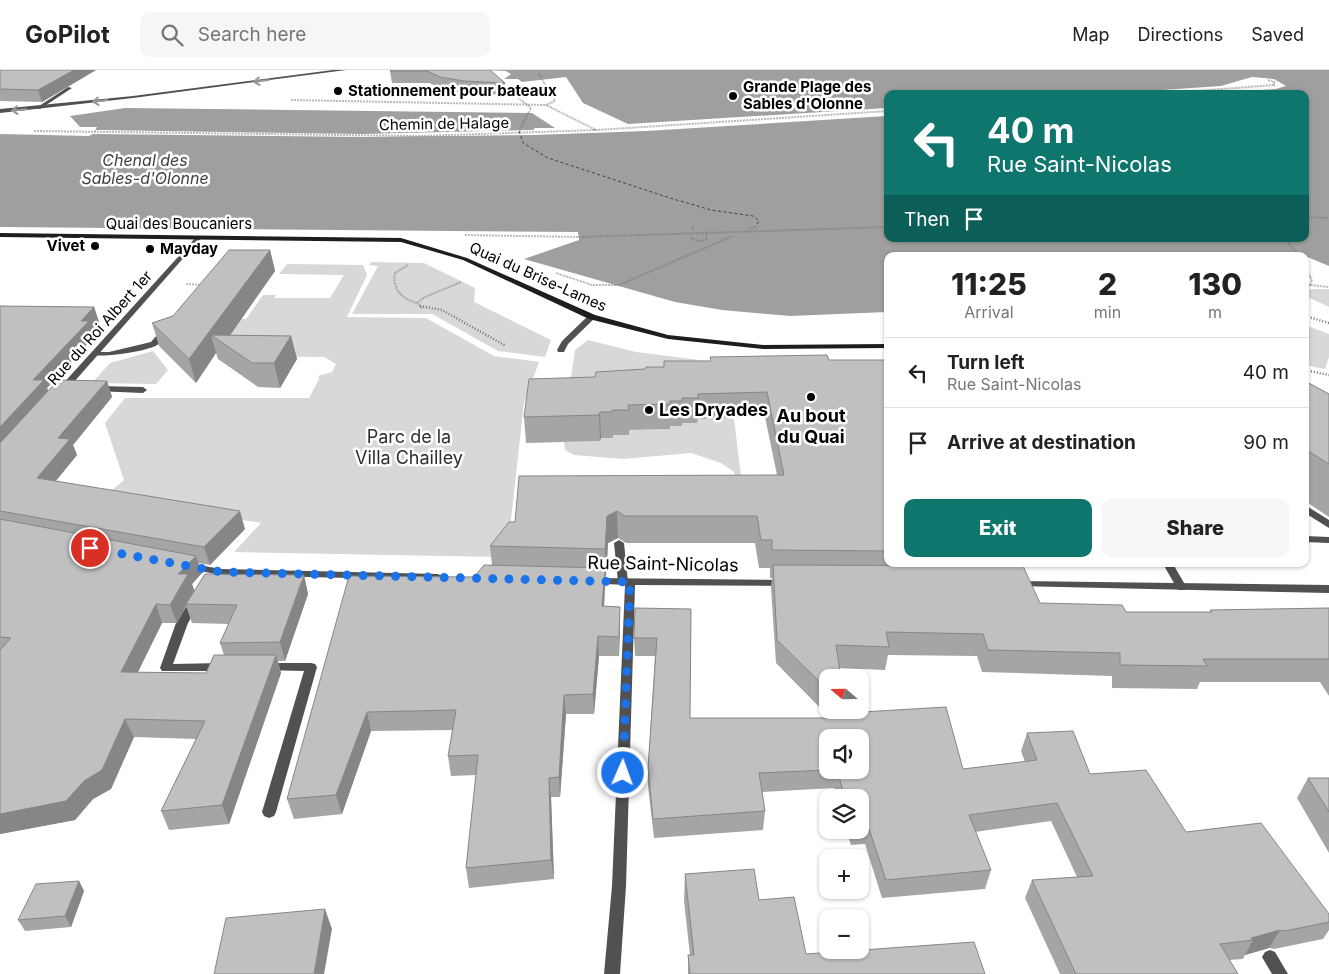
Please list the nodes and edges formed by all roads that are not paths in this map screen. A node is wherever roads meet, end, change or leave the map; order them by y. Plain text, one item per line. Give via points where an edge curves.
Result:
1 (344, 70) edge
2 (70, 88) edge
3 (38, 108) junction
4 (0, 112) edge
5 (0, 235) edge
6 (199, 237) junction
7 (357, 238) joint
8 (592, 317) junction
9 (173, 322) edge
10 (884, 346) edge
11 (561, 350) dead end
12 (95, 354) junction
13 (63, 389) junction
14 (143, 390) dead end
15 (57, 396) edge
16 (1309, 511) edge
17 (1329, 525) edge
18 (1309, 539) edge
19 (1329, 540) edge
20 (620, 543) dead end
21 (175, 563) edge
22 (1170, 567) edge
23 (221, 572) junction
24 (446, 577) edge
25 (583, 581) edge
26 (626, 582) junction
27 (797, 583) edge
28 (1002, 584) edge
29 (1182, 588) junction
30 (1329, 589) edge
31 (234, 667) edge
32 (253, 667) edge
33 (269, 812) dead end
34 (1270, 957) dead end
35 (612, 974) edge
36 (1280, 974) edge

1 -> 3 street
2 - 3 street
3 -> 4 street
5 - 6 street, Quai des Boucaniers
6 - 7 street, Quai des Boucaniers
6 - 12 street, Rue du Roi Albert 1er
7 - 8 street, Quai du Brise-Lames via 415,242 465,259
8 - 10 street, Quai du Brise-Lames via 668,337 722,344
8 - 11 street
9 - 12 street via 154,344
12 - 13 street, Rue du Roi Albert 1er
13 - 14 street
13 - 15 street, Rue du Roi Albert 1er
16 - 17 street
18 - 19 street
20 - 26 street
21 - 23 street
22 - 29 street
23 - 24 street
23 - 31 street via 206,586 182,623 166,668
25 - 26 street, Rue Saint-Nicolas
26 - 27 street, Rue Saint-Nicolas
26 - 35 street via 618,886
28 - 29 street
29 - 30 street
32 - 33 street via 312,667
34 - 36 street

